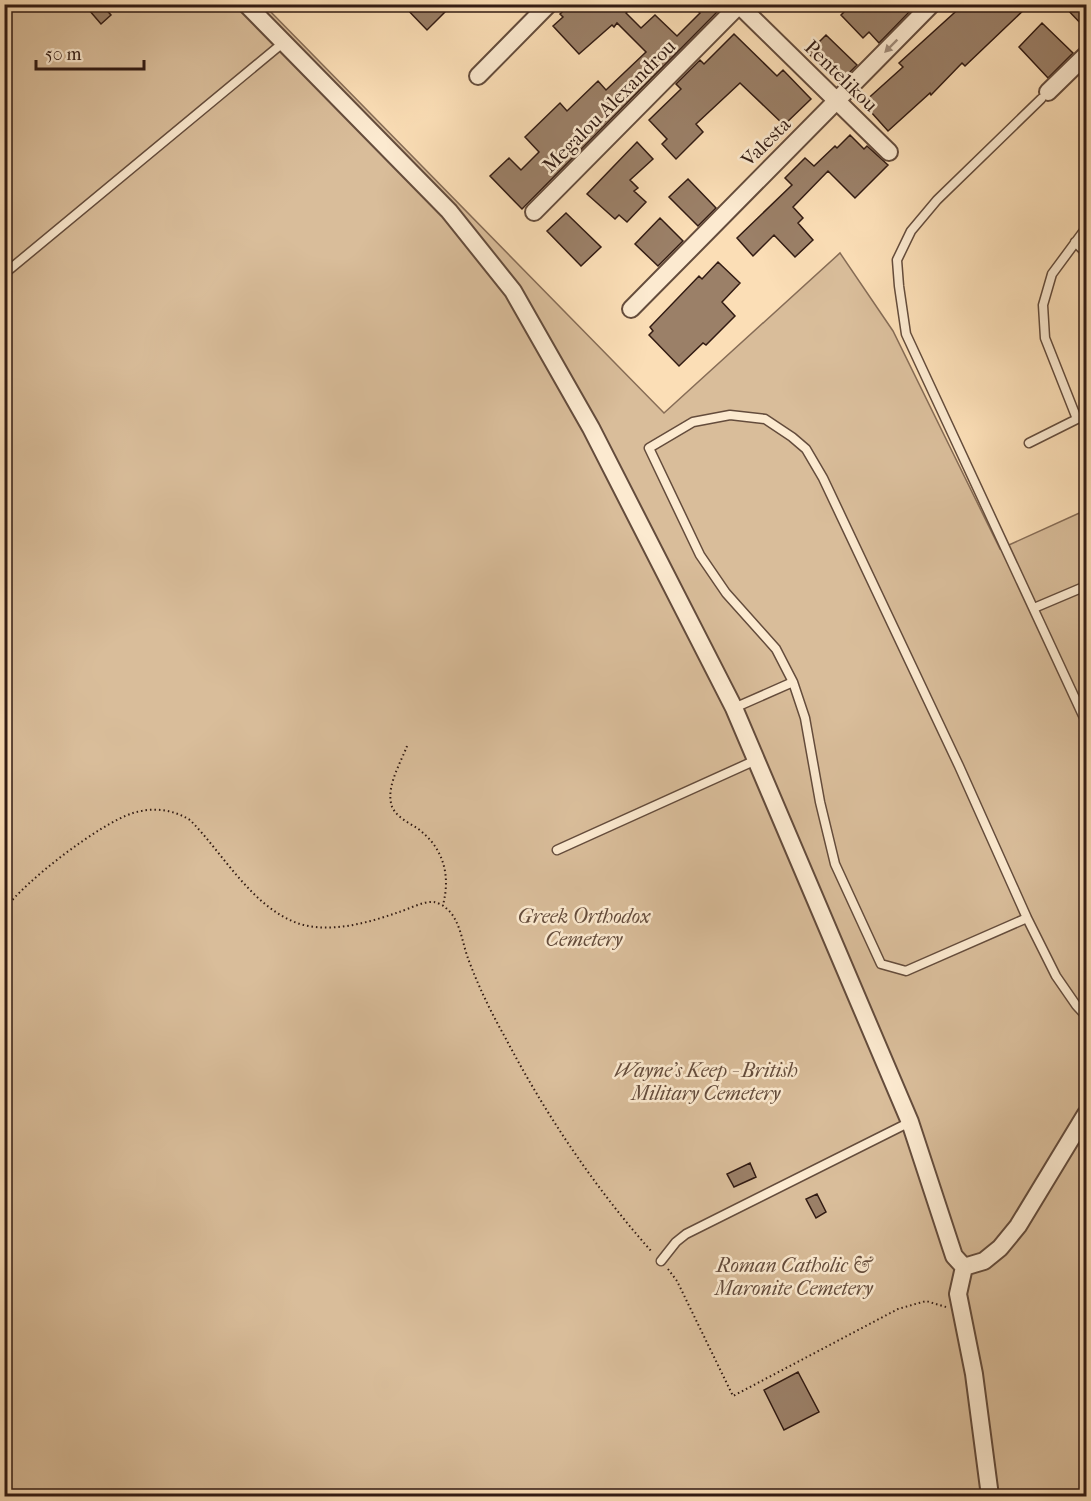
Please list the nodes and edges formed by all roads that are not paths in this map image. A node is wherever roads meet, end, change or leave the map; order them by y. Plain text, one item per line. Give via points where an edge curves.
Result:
1 (246, 4) edge
2 (549, 4) edge
3 (932, 4) edge
4 (739, 5) edge
5 (284, 42) junction
6 (1086, 55) edge
7 (478, 76) dead end
8 (1044, 95) joint
9 (836, 100) junction
10 (889, 152) dead end
11 (534, 212) dead end
12 (1086, 228) edge
13 (1075, 242) junction
14 (1086, 253) edge
15 (4, 274) edge
16 (631, 309) dead end
17 (1029, 443) dead end
18 (1086, 586) edge
19 (1034, 608) junction
20 (793, 682) junction
21 (734, 708) junction
22 (1086, 722) edge
23 (756, 760) junction
24 (557, 850) dead end
25 (1027, 918) junction
26 (1086, 1016) edge
27 (1086, 1114) edge
28 (910, 1122) junction
29 (661, 1261) road end
30 (964, 1267) junction
31 (990, 1497) edge

1 - 5 street
2 - 7 street
3 -> 9 street, Valesta
4 - 9 street, Pentelikou
4 - 11 street, Megalou Alexandrou
5 - 15 lane
5 - 21 street via 449,211 513,291 591,428
6 - 8 street
8 - 19 lane via 937,200 911,231 897,260 906,334
9 - 10 street, Pentelikou
9 - 16 street, Valesta
12 - 13 lane
13 - 14 lane
13 - 17 lane via 1052,274 1043,305 1045,338 1077,419
18 - 19 lane
19 - 22 lane
20 - 21 lane
20 - 25 lane via 805,718 835,864 881,964 906,971
20 - 25 lane via 776,649 726,593 700,555 649,448 693,422 730,415 765,419 806,449 824,478
21 - 23 street
23 - 24 lane
23 - 28 street
25 - 26 lane via 1056,976
27 - 30 street via 1018,1226 984,1261
28 - 29 lane via 686,1234
28 - 30 street via 954,1256
30 - 31 street via 958,1294 974,1374

